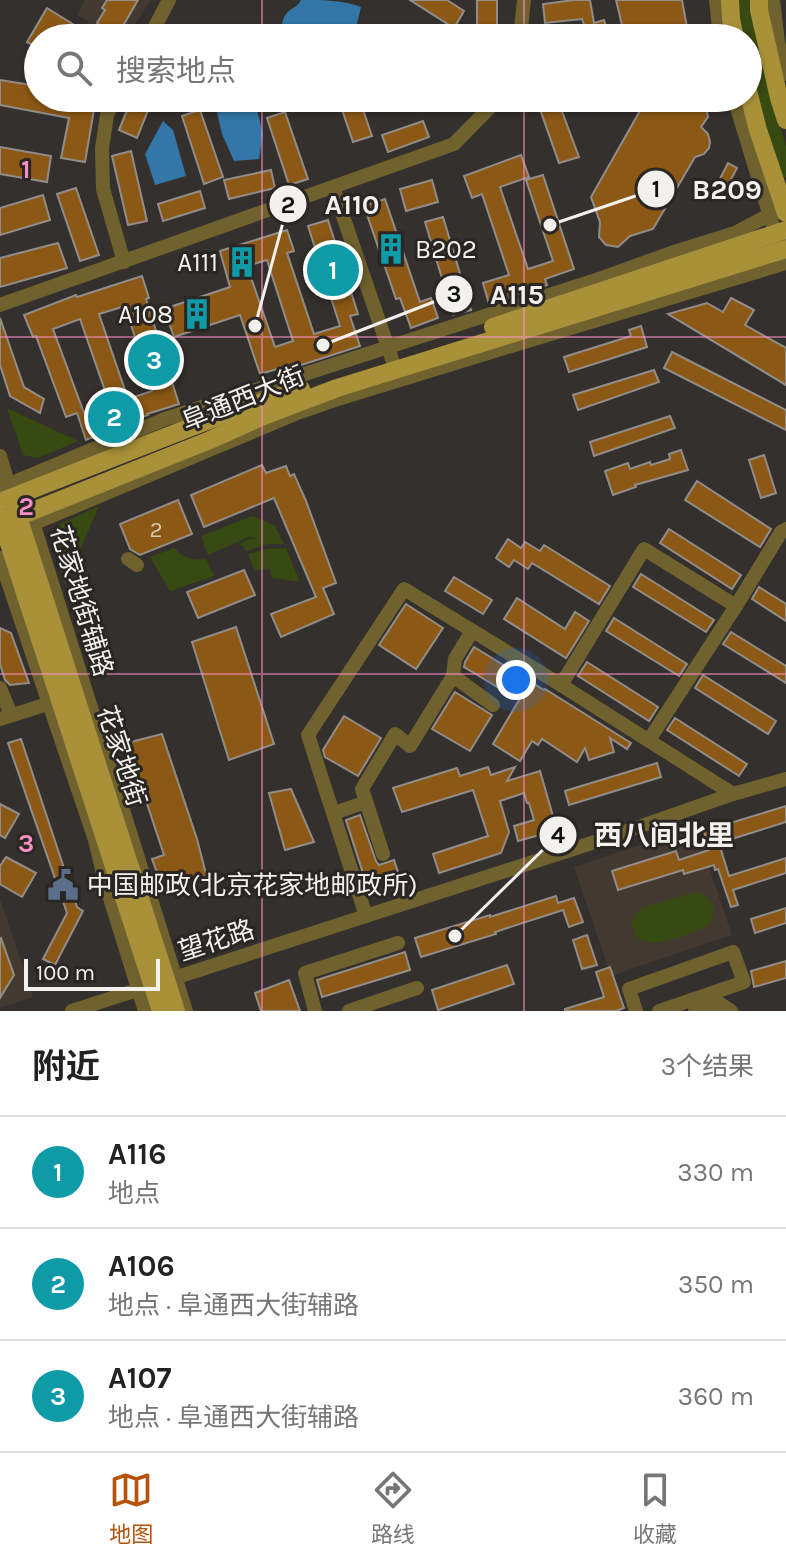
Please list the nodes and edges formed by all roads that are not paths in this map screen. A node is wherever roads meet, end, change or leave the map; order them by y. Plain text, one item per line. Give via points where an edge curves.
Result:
1 (169, 0) edge
2 (524, 0) edge
3 (716, 0) edge
4 (730, 0) edge
5 (759, 0) edge
6 (773, 0) edge
7 (156, 24) edge
8 (521, 24) edge
9 (719, 24) edge
10 (732, 24) edge
11 (782, 41) edge
12 (786, 74) edge
13 (108, 112) edge
14 (485, 112) edge
15 (739, 112) edge
16 (753, 112) edge
17 (786, 120) edge
18 (779, 176) edge
19 (333, 187) junction
20 (781, 219) edge
21 (785, 259) edge
22 (124, 262) junction
23 (0, 305) edge
24 (390, 353) junction
25 (0, 456) edge
26 (10, 514) edge
27 (786, 529) edge
28 (0, 558) edge
29 (736, 606) junction
30 (472, 631) junction
31 (453, 676) junction
32 (561, 685) junction
33 (0, 688) edge
34 (55, 701) junction
35 (493, 705) dead end
36 (5, 717) edge
37 (649, 740) junction
38 (786, 779) edge
39 (733, 794) junction
40 (366, 802) junction
41 (334, 813) junction
42 (383, 854) dead end
43 (366, 916) junction
44 (398, 943) dead end
45 (158, 984) junction
46 (417, 988) dead end
47 (72, 1011) edge
48 (145, 1011) edge
49 (161, 1011) edge
50 (176, 1011) edge
51 (186, 1011) edge
52 (315, 1011) edge
53 (349, 1011) edge
54 (636, 1011) edge
55 (659, 1011) edge
56 (695, 1011) edge
57 (731, 1011) edge

1 - 7 street
2 - 8 street
3 - 9 street
4 - 10 main road
5 - 17 main road
6 - 11 street
11 - 12 street
13 - 22 street via 103,189
14 - 19 street via 454,144
15 - 20 street
16 - 18 main road
18 - 20 main road
19 - 22 street
19 - 24 street
20 - 21 street
20 - 24 main road, 阜通西大街 via 434,347
21 - 26 main road, 阜通西大街 via 337,388
22 - 23 street
24 - 26 main road, 阜通西大街 via 204,422
25 - 26 street
26 - 34 main road, 花家地街
26 - 45 main road, 花家地街
27 - 29 street
28 - 34 street
29 - 32 street via 644,549
29 - 37 street
30 - 31 street via 455,659
30 - 32 street
30 - 41 street via 404,589 308,735
31 - 35 street
31 - 40 street via 410,746 395,734 362,789
32 - 37 street
33 - 36 street
34 - 36 street
34 - 45 main road, 花家地街
37 - 39 street
38 - 39 street, 望花路
39 - 43 street, 望花路
40 - 41 street
40 - 42 street
41 - 43 street
43 - 45 street, 望花路
44 - 52 street via 305,973
45 - 47 street, 望花路
45 - 48 street
45 - 49 main road, 花家地街
45 - 50 main road, 花家地街
45 - 51 street
46 - 53 street
54 - 55 street via 629,989 733,952 744,982
56 - 57 street via 719,1003

